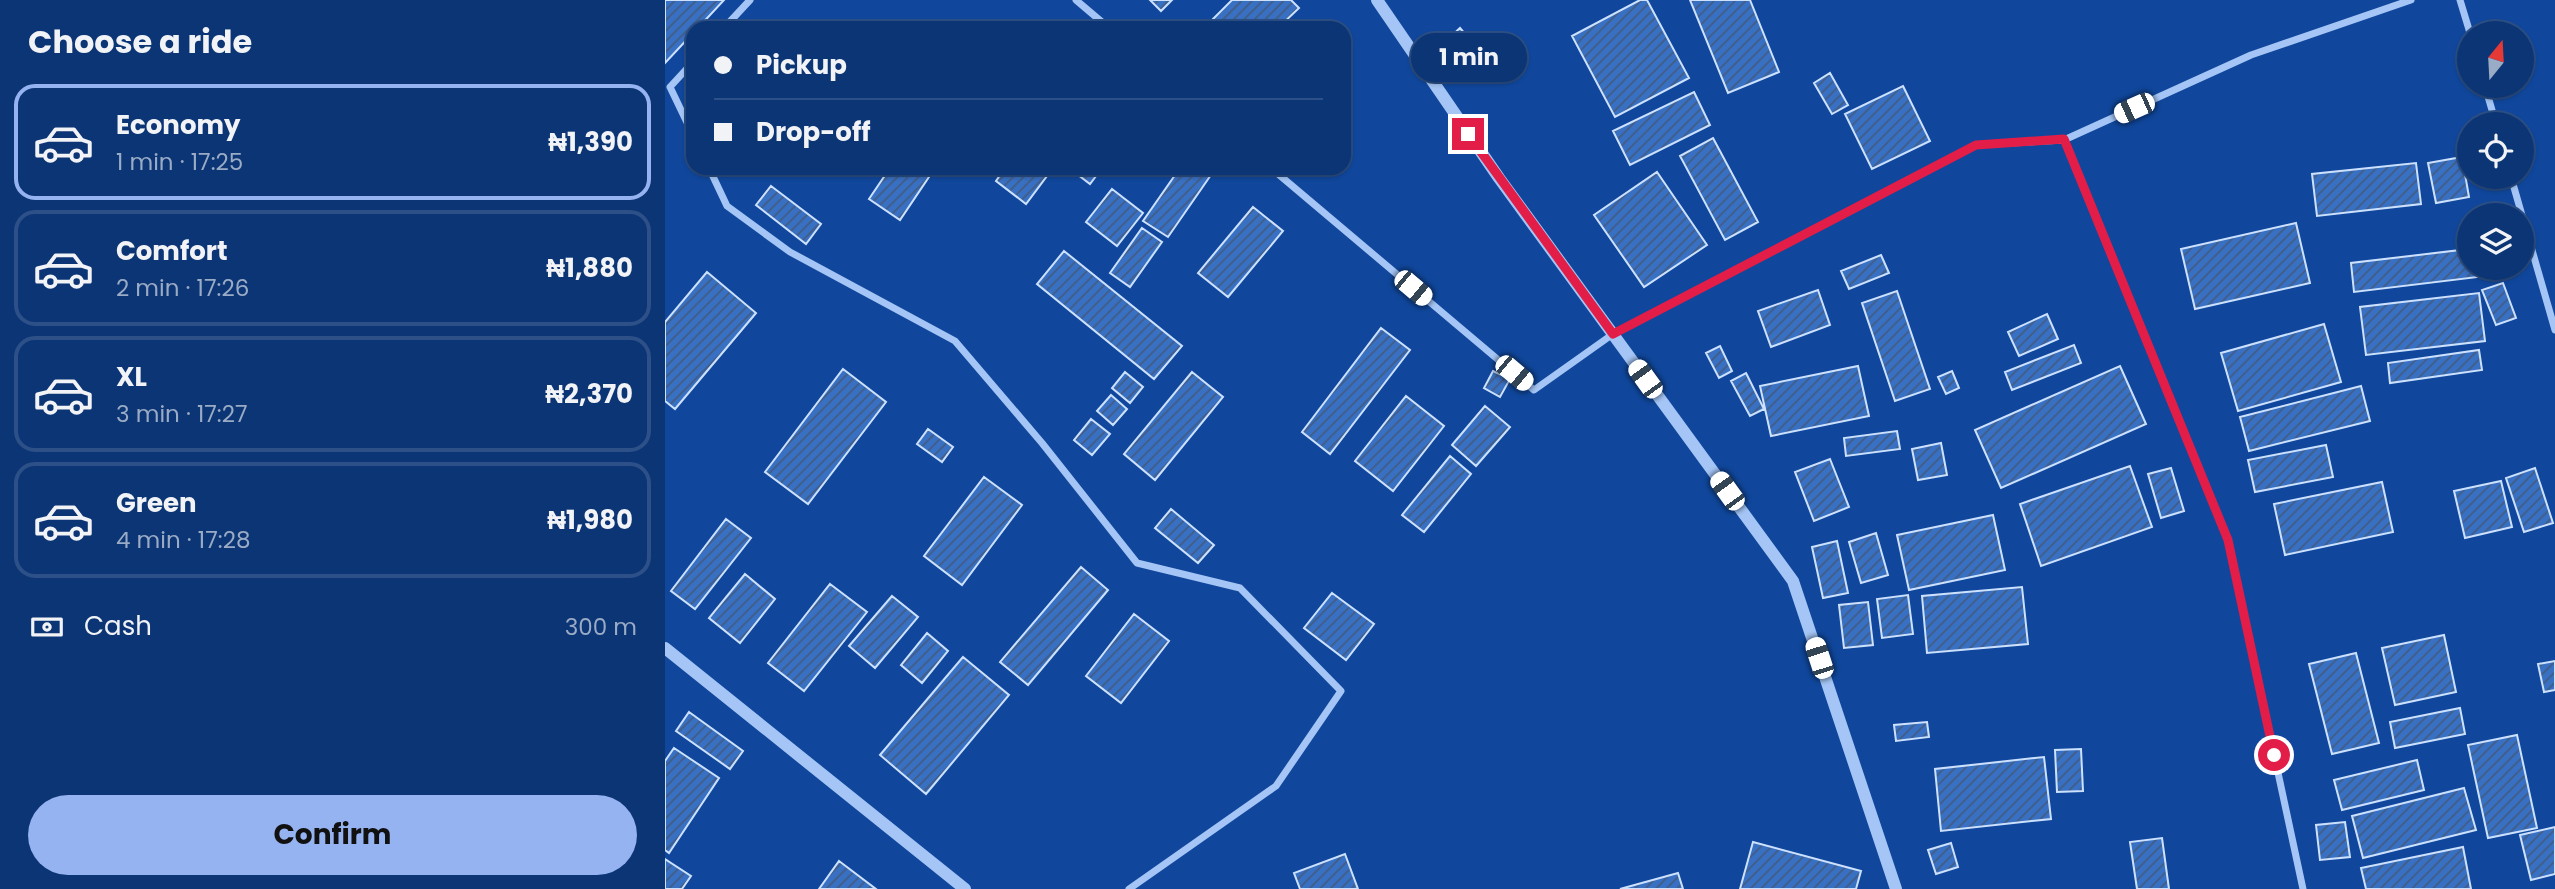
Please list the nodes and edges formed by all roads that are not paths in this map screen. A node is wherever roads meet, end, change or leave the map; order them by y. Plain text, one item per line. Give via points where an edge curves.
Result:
1 (750, 0) edge
2 (1076, 0) edge
3 (1377, 0) edge
4 (2411, 0) edge
5 (2460, 0) edge
6 (730, 21) edge
7 (1101, 21) edge
8 (2466, 21) edge
9 (686, 69) edge
10 (667, 87) edge
11 (686, 122) edge
12 (2064, 139) junction
13 (712, 175) edge
14 (1279, 175) edge
15 (2514, 189) edge
16 (2555, 330) edge
17 (1613, 334) junction
18 (665, 648) edge
19 (965, 889) edge
20 (1129, 889) edge
21 (1896, 889) edge
22 (2303, 889) edge

1 - 6 street
2 - 7 street
3 - 17 street
4 - 12 street via 2251,55
5 - 8 street
9 - 10 street
10 - 11 street
12 - 17 street via 1976,145
12 - 22 street via 2228,540
13 - 20 street via 727,206 790,253 955,341 1137,563 1240,588 1341,691 1276,786
14 - 17 street via 1534,390
15 - 16 street
17 - 21 street via 1793,581
18 - 19 street

